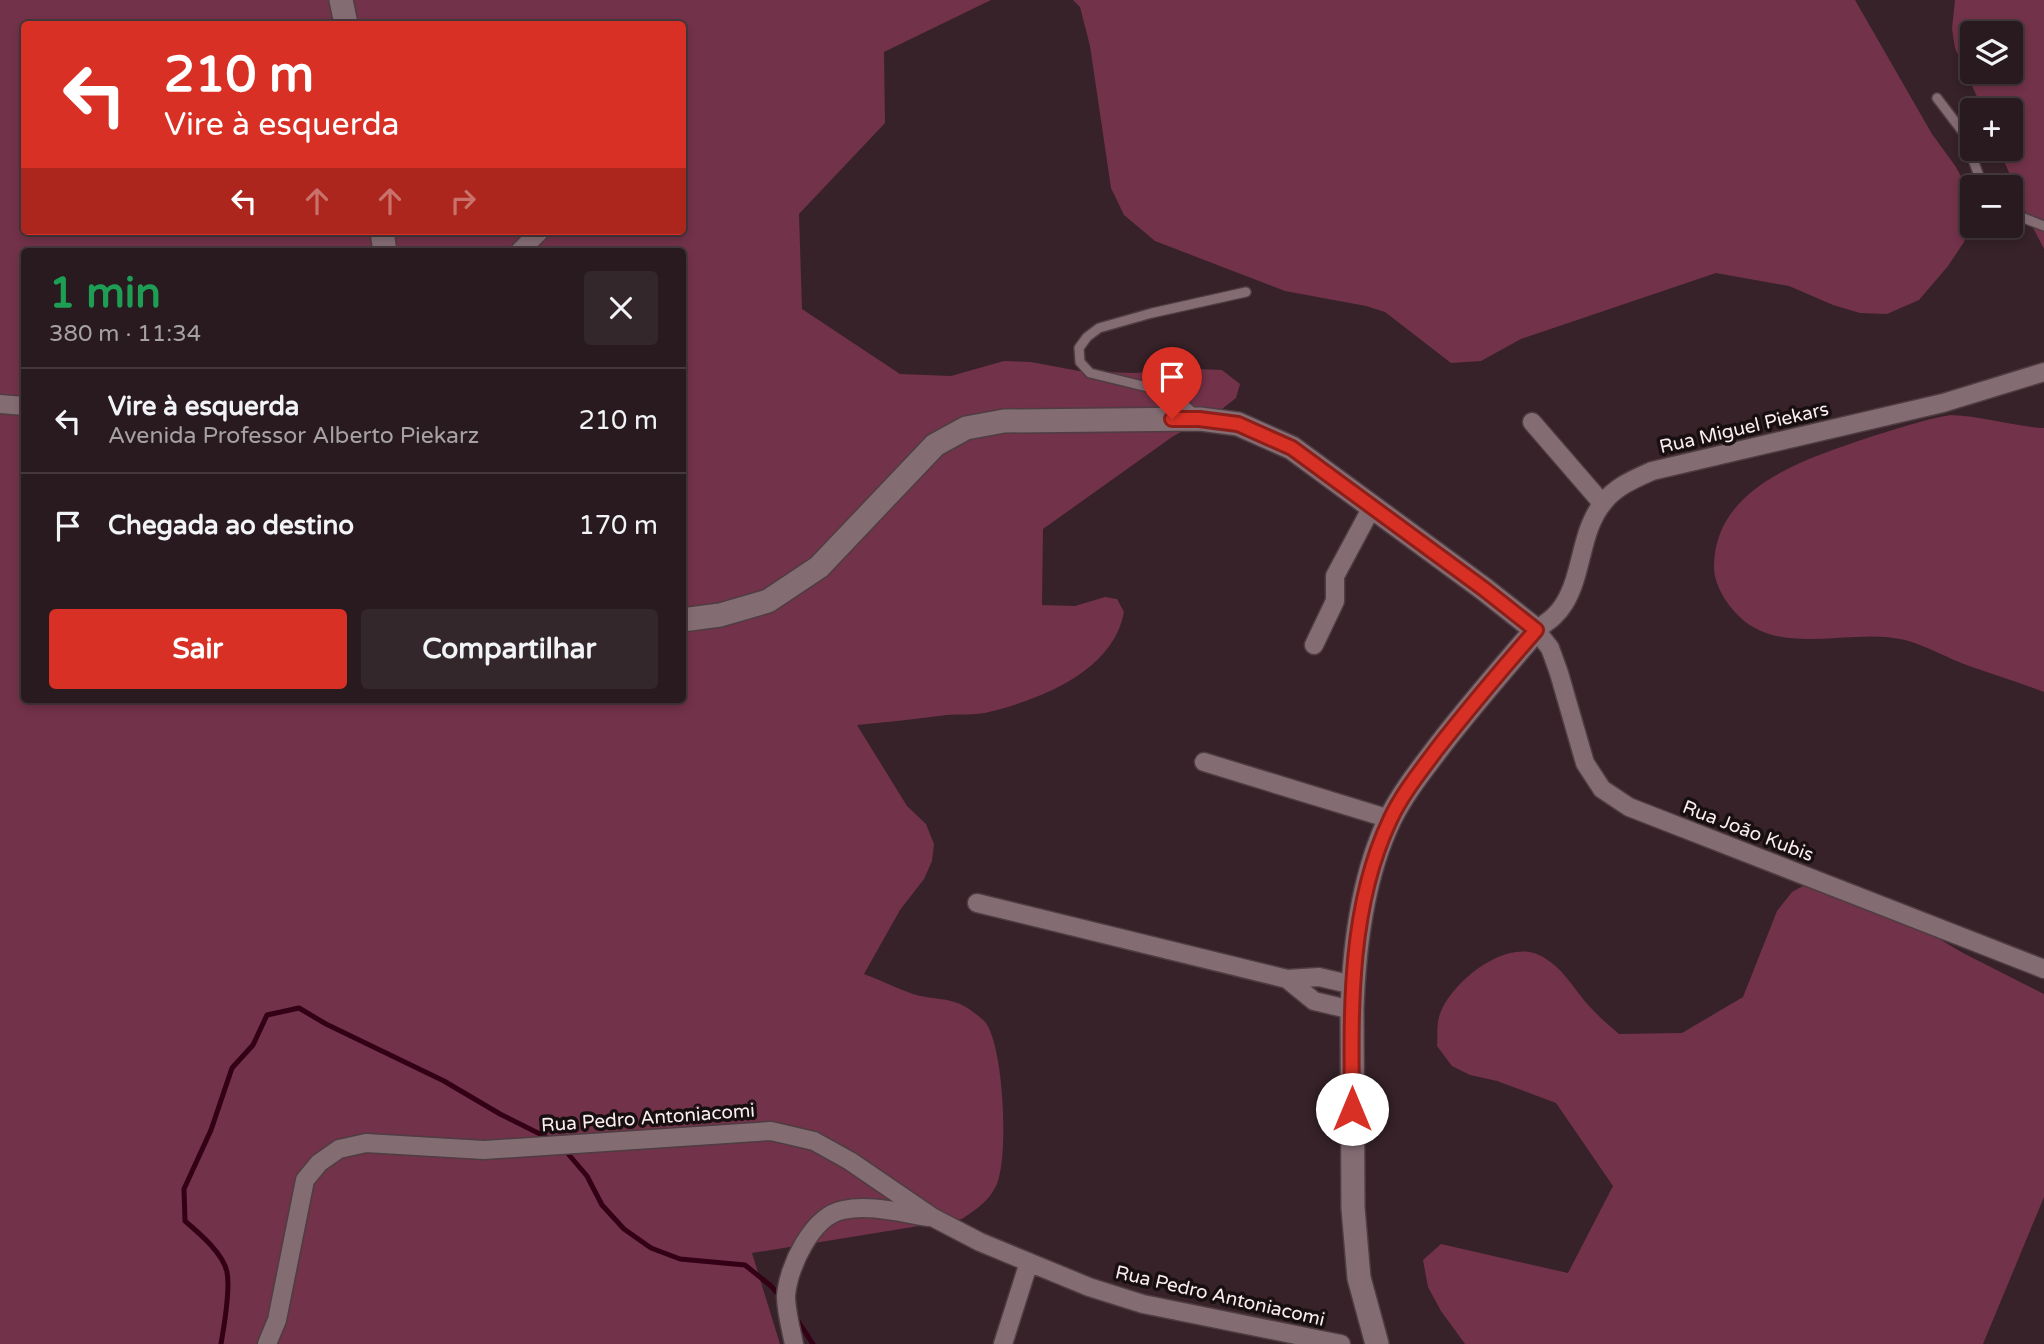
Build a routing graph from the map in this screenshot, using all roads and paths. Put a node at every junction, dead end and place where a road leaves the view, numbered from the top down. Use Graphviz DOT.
graph roads {
  1 [pos="341,0"];
  2 [pos="345,21"];
  3 [pos="1937,98"];
  4 [pos="1979,175"];
  5 [pos="2023,218"];
  6 [pos="2044,226"];
  7 [pos="536,235"];
  8 [pos="523,248"];
  9 [pos="1246,292"];
  10 [pos="2044,372"];
  11 [pos="0,404"];
  12 [pos="21,406"];
  13 [pos="1199,419"];
  14 [pos="1532,422"];
  15 [pos="1602,503"];
  16 [pos="1372,507"];
  17 [pos="686,619"];
  18 [pos="1536,630"];
  19 [pos="1314,645"];
  20 [pos="1204,762"];
  21 [pos="1390,819"];
  22 [pos="976,904"];
  23 [pos="2044,969"];
  24 [pos="1287,979"];
  25 [pos="1353,985"];
  26 [pos="1352,1010"];
  27 [pos="932,1217"];
  28 [pos="1029,1262"];
  29 [pos="267,1344"];
  30 [pos="794,1344"];
  31 [pos="1003,1344"];
  32 [pos="1341,1344"];
  33 [pos="1377,1344"];
  1 -- 2 [label="street"];
  3 -- 4 [label="lane"];
  5 -- 6 [label="lane"];
  7 -- 8 [label="street"];
  9 -- 13 [label="lane"];
  10 -- 15 [label="street, Rua Miguel Piekars"];
  11 -- 12 [label="street"];
  13 -- 16 [label="street"];
  13 -- 17 [label="street"];
  14 -- 15 [label="street"];
  15 -- 18 [label="street, Rua Miguel Piekars"];
  16 -- 18 [label="street"];
  16 -- 19 [label="street"];
  18 -- 21 [label="street"];
  18 -- 23 [label="street, Rua João Kubis"];
  20 -- 21 [label="street"];
  21 -- 25 [label="street"];
  22 -- 24 [label="street"];
  24 -- 25 [label="street"];
  24 -- 26 [label="street"];
  25 -- 26 [label="street"];
  26 -- 33 [label="street"];
  27 -- 28 [label="street, Rua Pedro Antoniacomi"];
  27 -- 29 [label="street, Rua Pedro Antoniacomi"];
  27 -- 30 [label="street"];
  28 -- 31 [label="street"];
  28 -- 32 [label="street, Rua Pedro Antoniacomi"];
}
